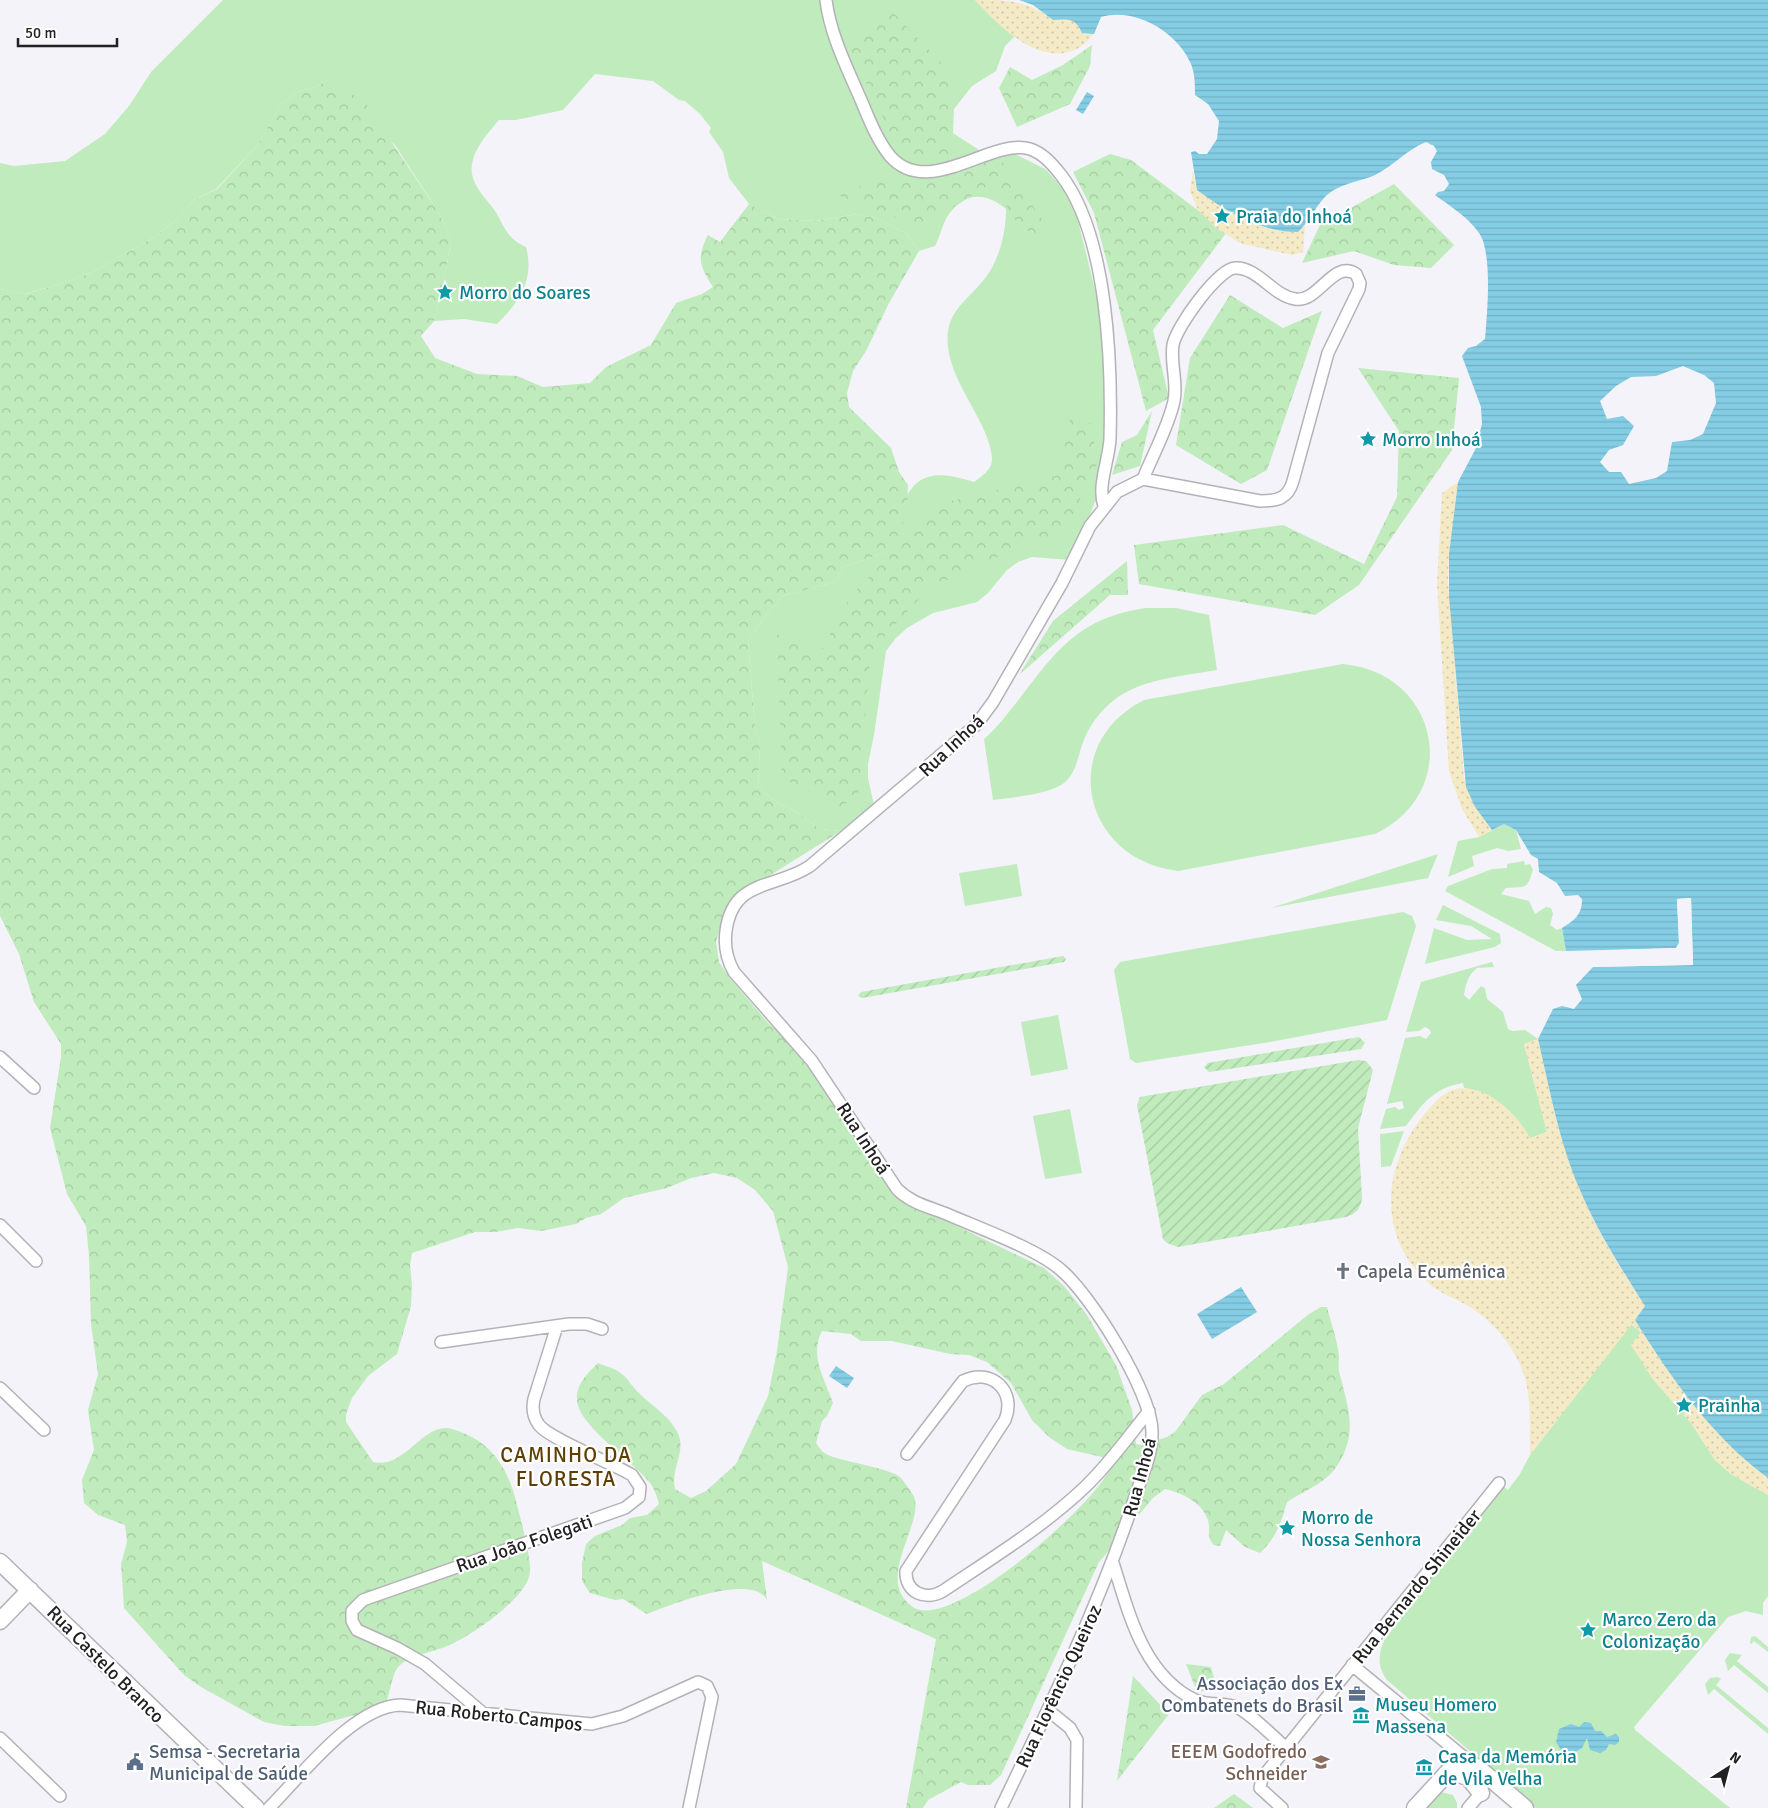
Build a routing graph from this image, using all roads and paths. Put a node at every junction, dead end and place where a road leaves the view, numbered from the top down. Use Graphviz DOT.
graph roads {
  1 [pos="826,0"];
  2 [pos="1143,479"];
  3 [pos="1104,506"];
  4 [pos="0,1057"];
  5 [pos="34,1088"];
  6 [pos="0,1225"];
  7 [pos="36,1261"];
  8 [pos="557,1326"];
  9 [pos="602,1329"];
  10 [pos="441,1342"];
  11 [pos="0,1388"];
  12 [pos="1149,1411"];
  13 [pos="44,1430"];
  14 [pos="908,1454"];
  15 [pos="1499,1483"];
  16 [pos="0,1562"];
  17 [pos="1113,1563"];
  18 [pos="30,1590"];
  19 [pos="0,1622"];
  20 [pos="1352,1665"];
  21 [pos="1048,1710"];
  22 [pos="484,1714"];
  23 [pos="0,1738"];
  24 [pos="1448,1744"];
  25 [pos="1286,1748"];
  26 [pos="1477,1767"];
  27 [pos="1449,1771"];
  28 [pos="1481,1793"];
  29 [pos="60,1796"];
  30 [pos="256,1808"];
  31 [pos="269,1808"];
  32 [pos="688,1808"];
  33 [pos="1001,1808"];
  34 [pos="1076,1808"];
  35 [pos="1282,1808"];
  36 [pos="1415,1808"];
  37 [pos="1468,1808"];
  38 [pos="1525,1808"];
  1 -- 3 [label="street"];
  2 -- 2 [label="street"];
  2 -- 3 [label="street, Rua Inhoá"];
  3 -- 12 [label="street, Rua Inhoá"];
  4 -- 5 [label="street"];
  6 -- 7 [label="street"];
  8 -- 9 [label="street"];
  8 -- 10 [label="street"];
  8 -- 22 [label="street, Rua João Folegati"];
  11 -- 13 [label="street"];
  12 -- 14 [label="street"];
  12 -- 17 [label="street, Rua Inhoá"];
  15 -- 20 [label="street, Rua Bernardo Shineider"];
  16 -- 18 [label="street, Rua Castelo Branco"];
  17 -- 21 [label="street, Rua Florêncio Queiroz"];
  17 -- 25 [label="street"];
  18 -- 19 [label="street"];
  18 -- 30 [label="street, Rua Castelo Branco"];
  20 -- 24 [label="street"];
  20 -- 25 [label="street, Rua Bernardo Shineider"];
  21 -- 33 [label="street, Rua Florêncio Queiroz"];
  21 -- 34 [label="street"];
  22 -- 31 [label="street, Rua Roberto Campos"];
  22 -- 32 [label="street, Rua Roberto Campos"];
  23 -- 29 [label="street"];
  24 -- 26 [label="street"];
  24 -- 27 [label="street"];
  25 -- 35 [label="street, Rua Bernardo Shineider"];
  26 -- 27 [label="street"];
  26 -- 28 [label="street"];
  26 -- 38 [label="street"];
  27 -- 28 [label="street"];
  27 -- 36 [label="street"];
  28 -- 37 [label="street"];
}
